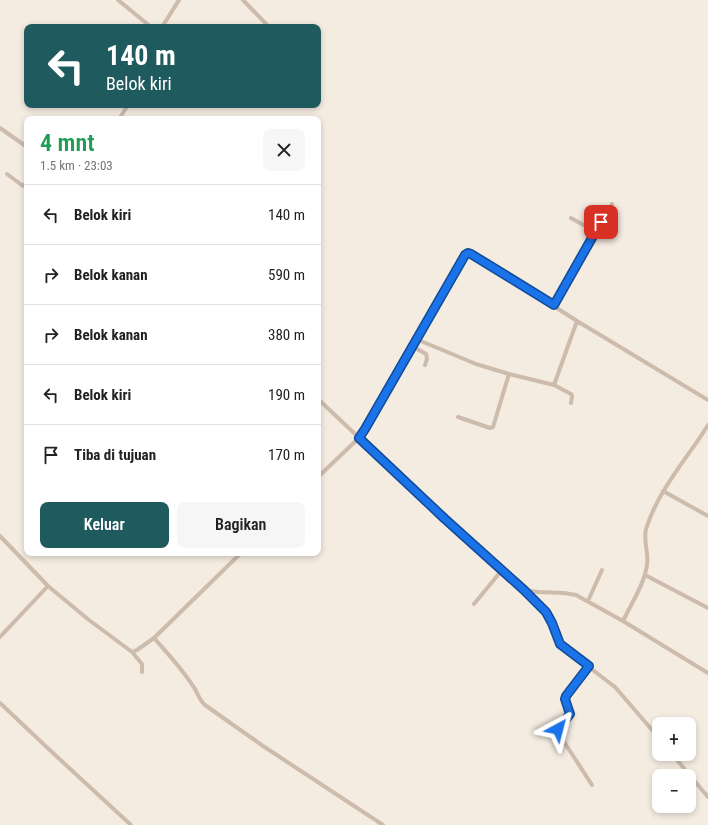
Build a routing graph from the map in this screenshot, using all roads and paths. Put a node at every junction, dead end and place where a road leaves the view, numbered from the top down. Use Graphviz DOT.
graph roads {
  1 [pos="118,0"];
  2 [pos="179,0"];
  3 [pos="243,0"];
  4 [pos="147,24"];
  5 [pos="165,24"];
  6 [pos="266,24"];
  7 [pos="0,128"];
  8 [pos="24,145"];
  9 [pos="7,174"];
  10 [pos="24,184"];
  11 [pos="612,204"];
  12 [pos="571,218"];
  13 [pos="596,232"];
  14 [pos="554,305"];
  15 [pos="577,321"];
  16 [pos="416,339"];
  17 [pos="412,346"];
  18 [pos="425,365"];
  19 [pos="509,374"];
  20 [pos="554,385"];
  21 [pos="708,400"];
  22 [pos="321,402"];
  23 [pos="571,402"];
  24 [pos="458,418"];
  25 [pos="708,424"];
  26 [pos="359,438"];
  27 [pos="321,474"];
  28 [pos="663,491"];
  29 [pos="708,516"];
  30 [pos="0,536"];
  31 [pos="238,556"];
  32 [pos="502,570"];
  33 [pos="602,570"];
  34 [pos="645,575"];
  35 [pos="48,586"];
  36 [pos="524,590"];
  37 [pos="588,601"];
  38 [pos="474,604"];
  39 [pos="708,608"];
  40 [pos="623,621"];
  41 [pos="0,637"];
  42 [pos="154,638"];
  43 [pos="132,652"];
  44 [pos="589,666"];
  45 [pos="142,672"];
  46 [pos="708,672"];
  47 [pos="0,703"];
  48 [pos="652,730"];
  49 [pos="678,761"];
  50 [pos="592,785"];
  51 [pos="708,797"];
  52 [pos="131,825"];
  53 [pos="383,825"];
  1 -- 4 [label="street"];
  2 -- 5 [label="street"];
  3 -- 6 [label="street"];
  7 -- 8 [label="street"];
  9 -- 10 [label="street"];
  11 -- 13 [label="street"];
  12 -- 13 [label="street"];
  13 -- 14 [label="street"];
  14 -- 15 [label="street"];
  14 -- 16 [label="street"];
  15 -- 20 [label="street"];
  15 -- 21 [label="street"];
  16 -- 17 [label="street"];
  16 -- 19 [label="street"];
  17 -- 18 [label="street"];
  17 -- 26 [label="street"];
  19 -- 20 [label="street"];
  19 -- 24 [label="street"];
  20 -- 23 [label="street"];
  22 -- 26 [label="street"];
  25 -- 28 [label="street"];
  26 -- 27 [label="street"];
  26 -- 32 [label="street"];
  28 -- 29 [label="street"];
  28 -- 34 [label="street"];
  30 -- 35 [label="street"];
  31 -- 42 [label="street"];
  32 -- 36 [label="street"];
  32 -- 38 [label="street"];
  33 -- 37 [label="street"];
  34 -- 39 [label="street"];
  34 -- 40 [label="street"];
  35 -- 41 [label="street"];
  35 -- 43 [label="street"];
  36 -- 37 [label="street"];
  36 -- 44 [label="street"];
  37 -- 40 [label="street"];
  40 -- 46 [label="street"];
  42 -- 43 [label="street"];
  42 -- 53 [label="street"];
  43 -- 45 [label="street"];
  44 -- 48 [label="street"];
  44 -- 50 [label="street"];
  47 -- 52 [label="street"];
  49 -- 51 [label="street"];
}
